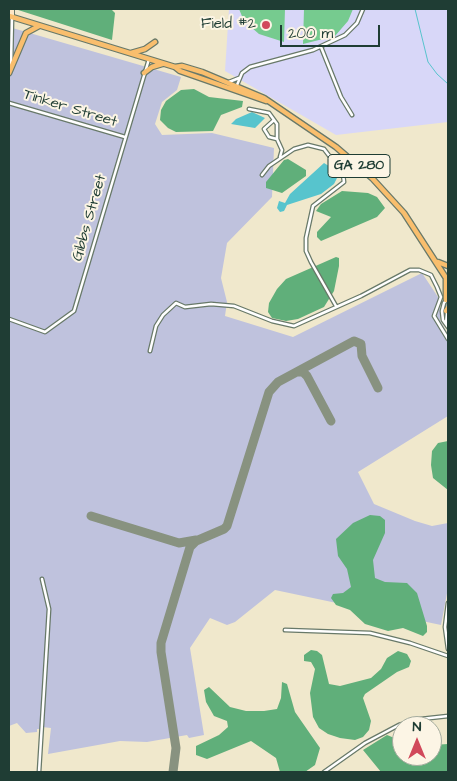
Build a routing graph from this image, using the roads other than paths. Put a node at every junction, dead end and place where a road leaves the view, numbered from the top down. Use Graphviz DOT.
graph roads {
  1 [pos="12,9"];
  2 [pos="363,9"];
  3 [pos="10,16"];
  4 [pos="41,26"];
  5 [pos="155,42"];
  6 [pos="321,46"];
  7 [pos="130,53"];
  8 [pos="149,59"];
  9 [pos="164,64"];
  10 [pos="174,67"];
  11 [pos="9,74"];
  12 [pos="144,74"];
  13 [pos="240,77"];
  14 [pos="229,82"];
  15 [pos="235,87"];
  16 [pos="9,103"];
  17 [pos="249,108"];
  18 [pos="352,115"];
  19 [pos="274,120"];
  20 [pos="126,137"];
  21 [pos="277,139"];
  22 [pos="280,159"];
  23 [pos="262,175"];
  24 [pos="437,262"];
  25 [pos="448,266"];
  26 [pos="447,279"];
  27 [pos="447,300"];
  28 [pos="336,306"];
  29 [pos="447,310"];
  30 [pos="9,319"];
  31 [pos="447,326"];
  32 [pos="448,339"];
  33 [pos="150,351"];
  34 [pos="42,579"];
  35 [pos="448,603"];
  36 [pos="285,630"];
  37 [pos="448,649"];
  38 [pos="448,656"];
  39 [pos="448,716"];
  40 [pos="39,772"];
  41 [pos="324,772"];
  1 -- 3 [label="main road"];
  2 -- 6 [label="street"];
  3 -- 4 [label="main road, GA 280"];
  3 -- 11 [label="street"];
  4 -- 7 [label="main road, GA 280"];
  4 -- 11 [label="main road"];
  5 -- 7 [label="main road"];
  6 -- 13 [label="street"];
  6 -- 18 [label="street"];
  7 -- 8 [label="main road, GA 280"];
  8 -- 9 [label="main road, GA 280"];
  8 -- 12 [label="street, Gibbs Street"];
  9 -- 10 [label="main road, GA 280"];
  9 -- 12 [label="main road"];
  10 -- 14 [label="main road"];
  10 -- 15 [label="main road, GA 280"];
  12 -- 20 [label="street, Gibbs Street"];
  13 -- 14 [label="street"];
  13 -- 15 [label="street"];
  14 -- 15 [label="main road"];
  15 -- 24 [label="main road, GA 280"];
  16 -- 20 [label="street, Tinker Street"];
  17 -- 19 [label="street"];
  19 -- 21 [label="street"];
  19 -- 21 [label="street"];
  20 -- 30 [label="street, Gibbs Street"];
  21 -- 22 [label="street"];
  22 -- 23 [label="street"];
  22 -- 28 [label="street"];
  24 -- 25 [label="main road"];
  24 -- 26 [label="main road, GA 280"];
  26 -- 27 [label="main road"];
  27 -- 29 [label="street"];
  27 -- 31 [label="street"];
  28 -- 32 [label="street"];
  28 -- 33 [label="street"];
  29 -- 31 [label="street"];
  34 -- 40 [label="street"];
  35 -- 37 [label="street"];
  36 -- 38 [label="street"];
  39 -- 41 [label="street"];
}
